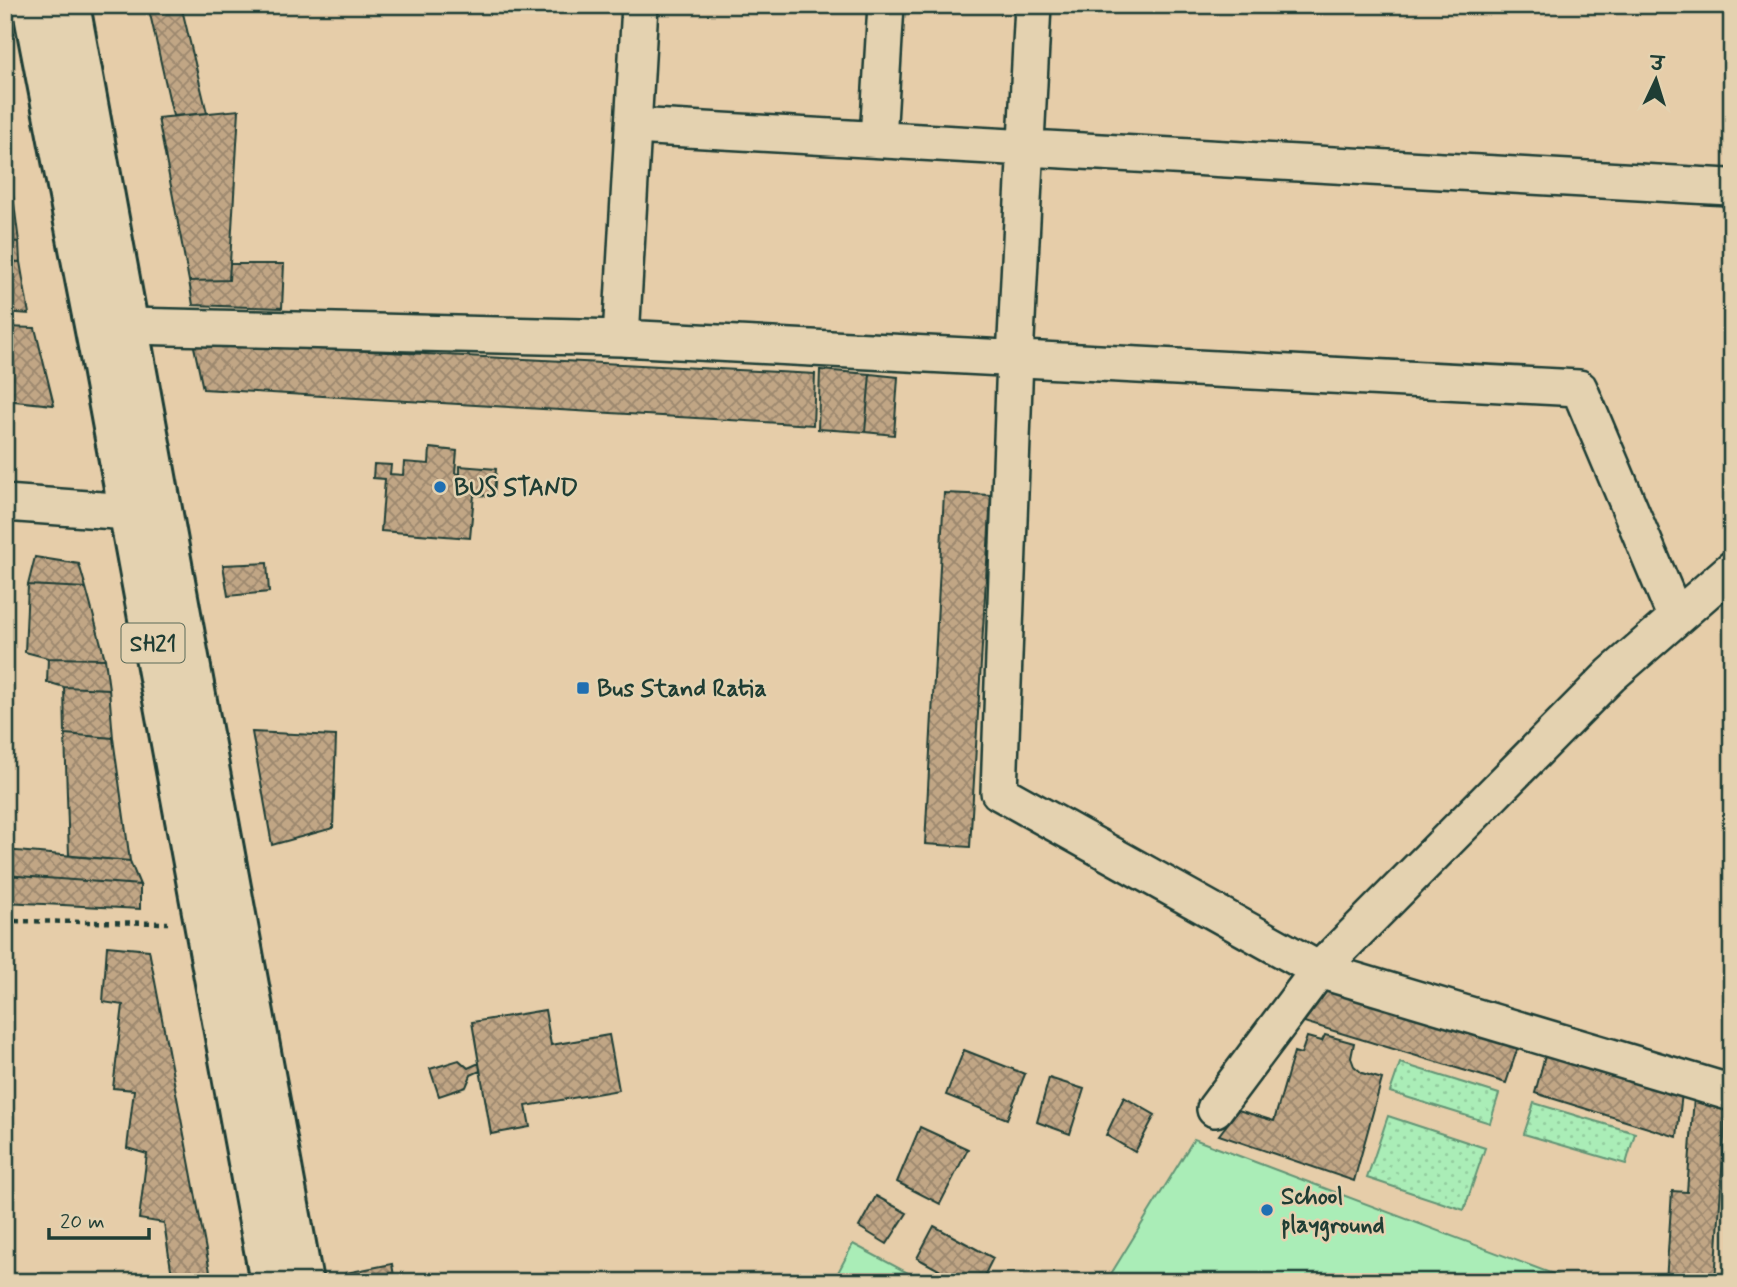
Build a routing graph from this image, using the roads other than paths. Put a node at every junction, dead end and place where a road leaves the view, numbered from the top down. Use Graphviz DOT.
graph roads {
  1 [pos="32,5"];
  2 [pos="70,5"];
  3 [pos="640,5"];
  4 [pos="886,5"];
  5 [pos="1033,5"];
  6 [pos="633,125"];
  7 [pos="878,139"];
  8 [pos="1026,148"];
  9 [pos="1731,185"];
  10 [pos="129,326"];
  11 [pos="621,338"];
  12 [pos="1015,358"];
  13 [pos="5,503"];
  14 [pos="129,512"];
  15 [pos="1724,586"];
  16 [pos="1676,618"];
  17 [pos="1319,970"];
  18 [pos="1732,1093"];
  19 [pos="1215,1109"];
  20 [pos="270,1282"];
  21 [pos="303,1282"];
  1 -- 14 [label="main road, SH21"];
  2 -- 10 [label="main road, SH21"];
  3 -- 6 [label="street"];
  4 -- 7 [label="street"];
  5 -- 8 [label="street"];
  6 -- 7 [label="street"];
  6 -- 11 [label="street"];
  7 -- 8 [label="street"];
  8 -- 9 [label="street"];
  8 -- 12 [label="street"];
  10 -- 11 [label="street"];
  10 -- 21 [label="main road, SH21"];
  11 -- 12 [label="street"];
  12 -- 16 [label="street"];
  12 -- 17 [label="street"];
  13 -- 14 [label="street"];
  14 -- 20 [label="main road, SH21"];
  15 -- 16 [label="street"];
  16 -- 17 [label="street"];
  17 -- 18 [label="street"];
  17 -- 19 [label="street"];
}
